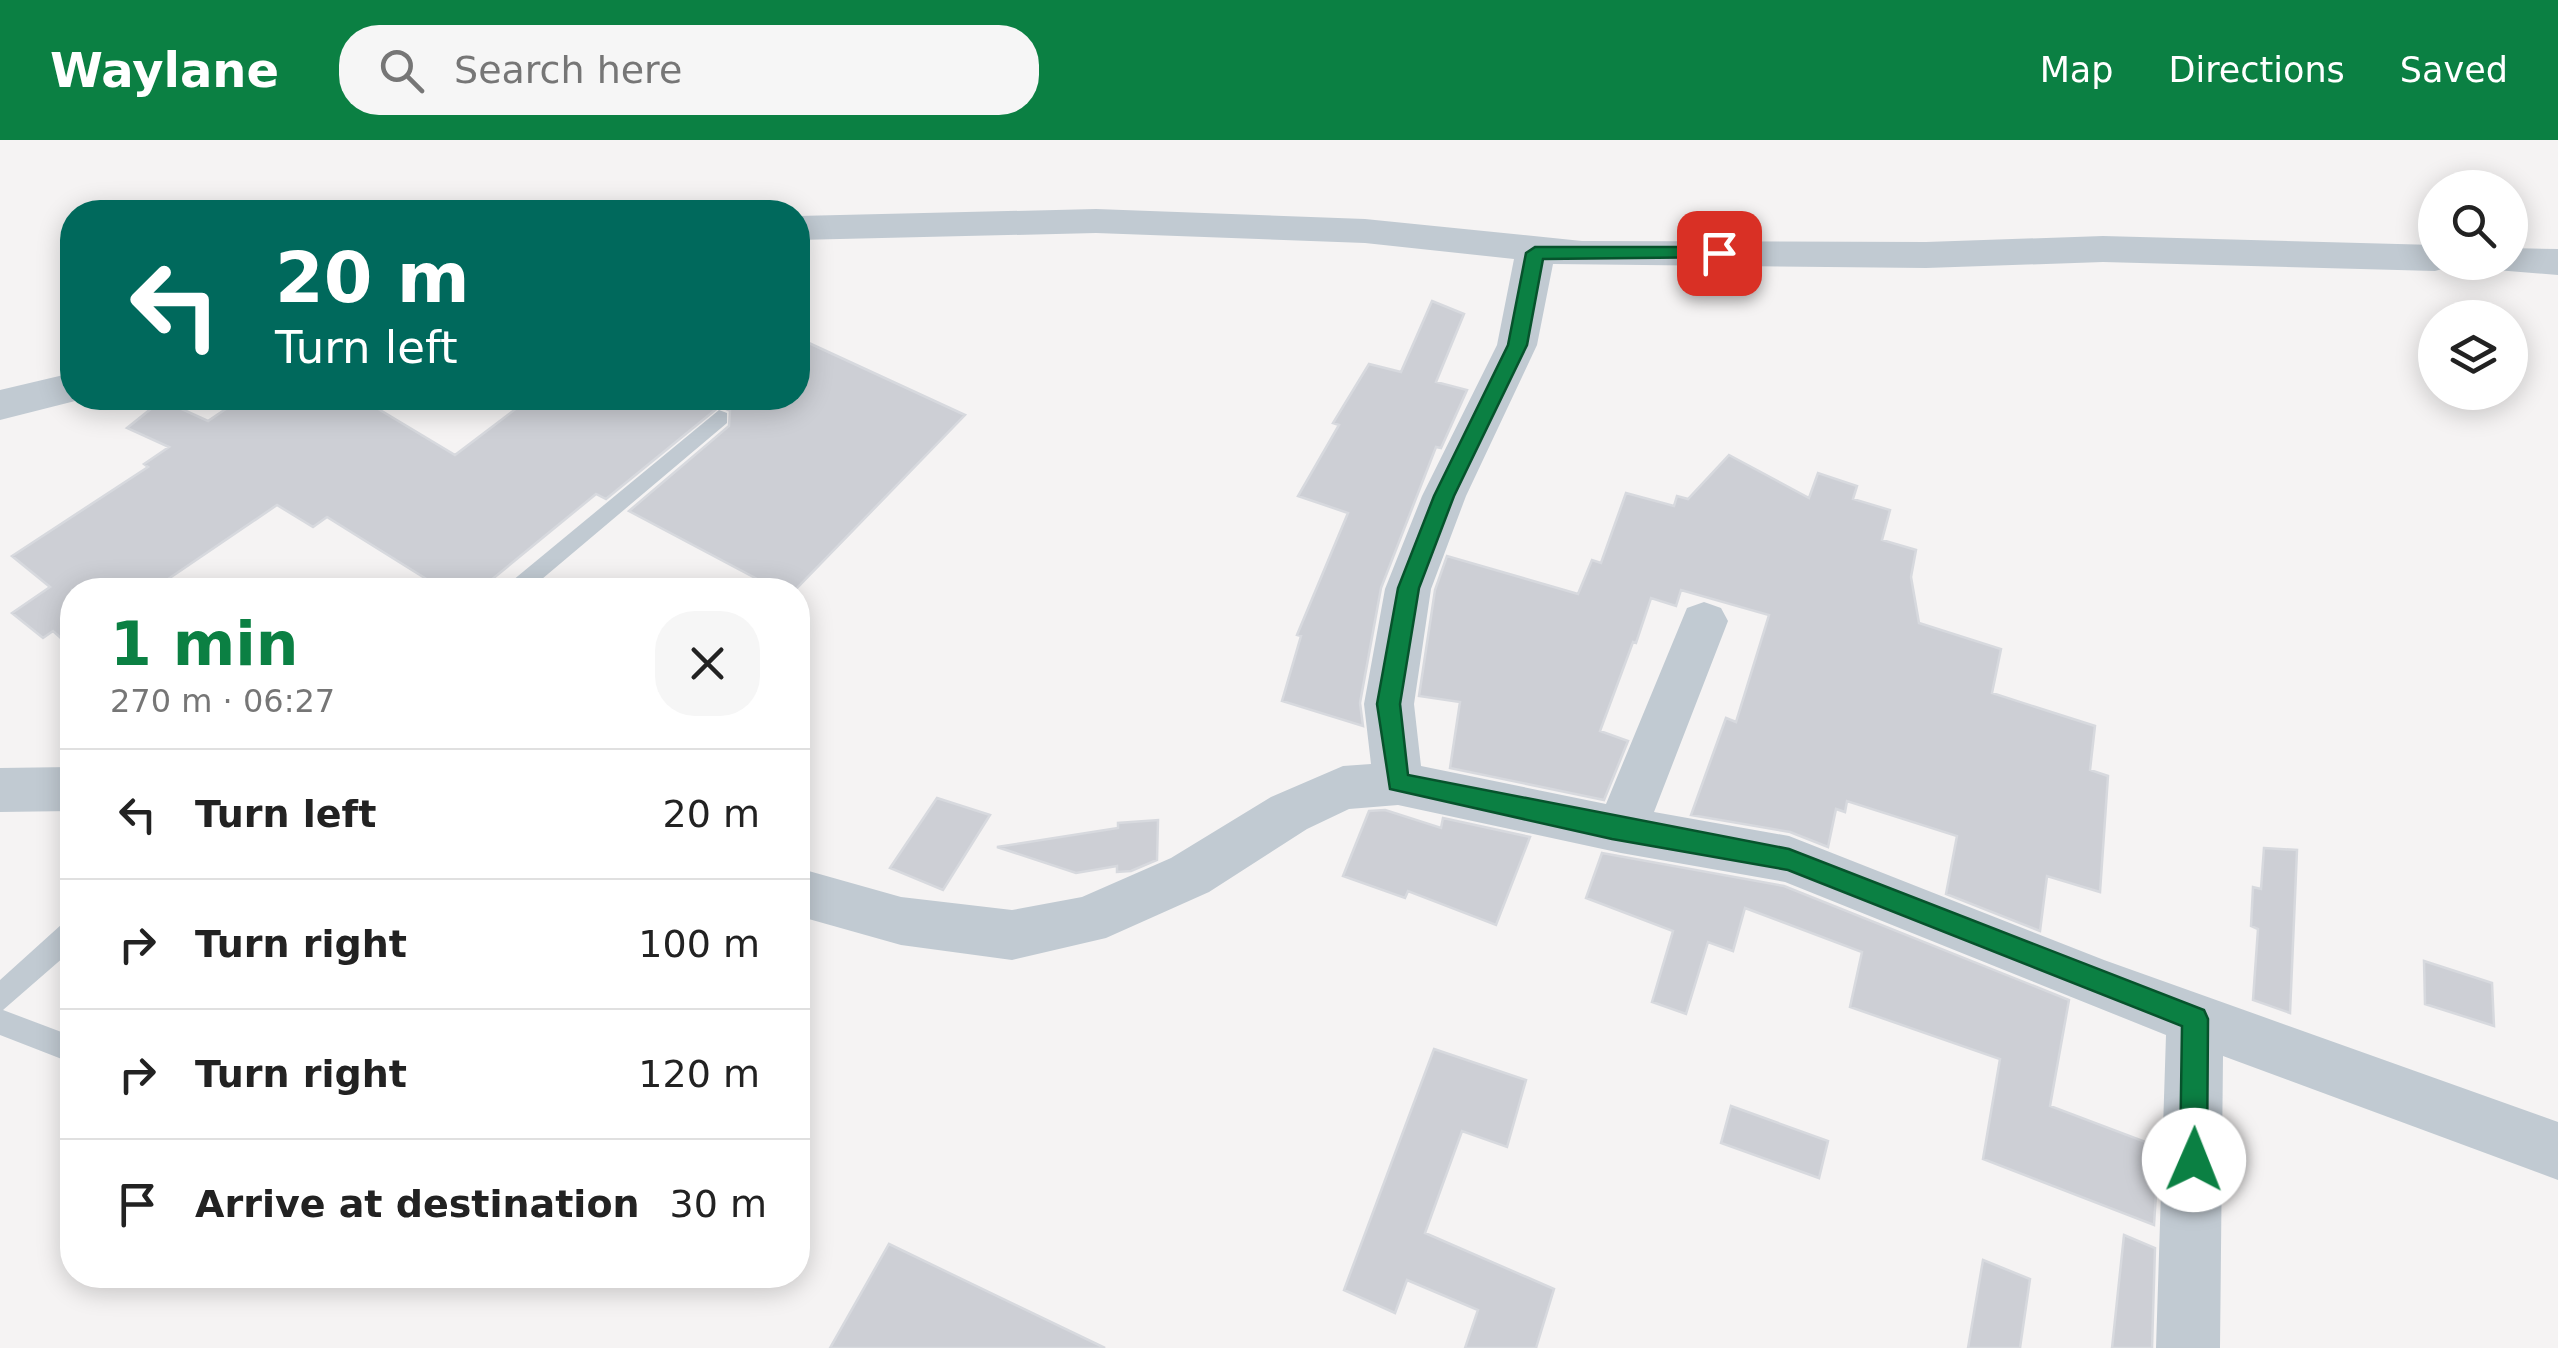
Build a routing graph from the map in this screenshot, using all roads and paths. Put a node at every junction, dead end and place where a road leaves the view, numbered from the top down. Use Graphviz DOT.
graph roads {
  1 [pos="810,228"];
  2 [pos="1535,253"];
  3 [pos="2418,258"];
  4 [pos="2528,261"];
  5 [pos="2558,262"];
  6 [pos="60,391"];
  7 [pos="0,406"];
  8 [pos="719,418"];
  9 [pos="527,578"];
  10 [pos="1704,621"];
  11 [pos="1398,782"];
  12 [pos="60,789"];
  13 [pos="0,790"];
  14 [pos="1621,830"];
  15 [pos="810,895"];
  16 [pos="60,944"];
  17 [pos="0,998"];
  18 [pos="2195,1019"];
  19 [pos="0,1022"];
  20 [pos="60,1044"];
  21 [pos="2558,1151"];
  22 [pos="2188,1348"];
  1 -- 2 [label="street"];
  2 -- 3 [label="street"];
  2 -- 11 [label="street"];
  4 -- 5 [label="street"];
  6 -- 7 [label="street"];
  8 -- 9 [label="lane"];
  10 -- 14 [label="street"];
  11 -- 14 [label="street"];
  11 -- 15 [label="street"];
  12 -- 13 [label="street"];
  14 -- 18 [label="street"];
  16 -- 17 [label="lane"];
  18 -- 21 [label="street"];
  18 -- 22 [label="street"];
  19 -- 20 [label="lane"];
}
